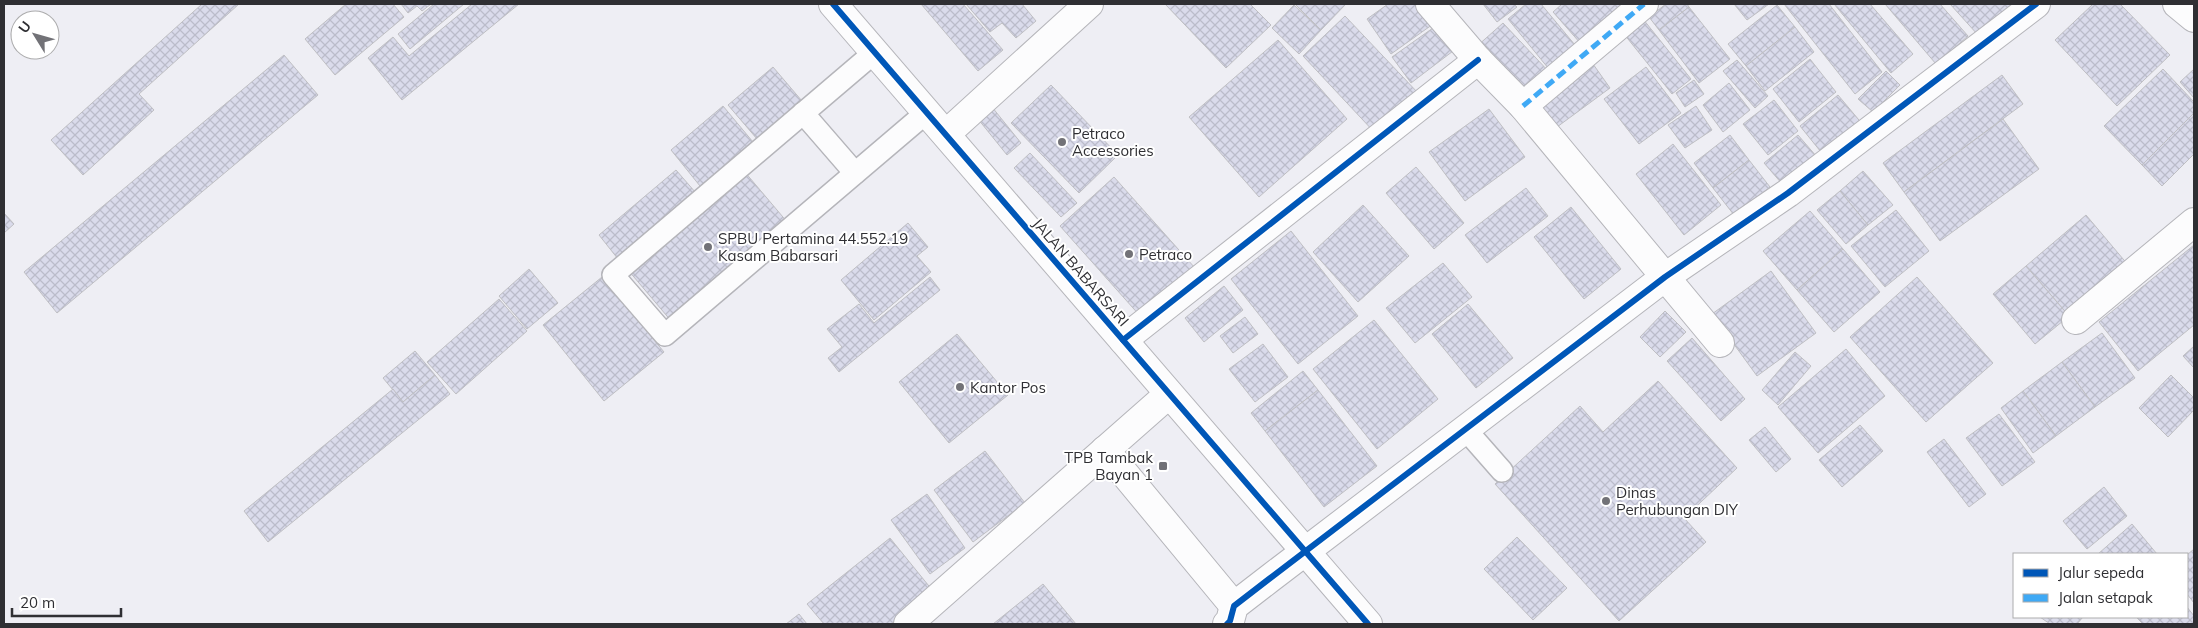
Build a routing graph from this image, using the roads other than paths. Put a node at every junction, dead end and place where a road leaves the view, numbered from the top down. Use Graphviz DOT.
graph roads {
  1 [pos="833,4"];
  2 [pos="1089,4"];
  3 [pos="1430,4"];
  4 [pos="1644,4"];
  5 [pos="2036,4"];
  6 [pos="2177,4"];
  7 [pos="2194,18"];
  8 [pos="875,52"];
  9 [pos="1478,60"];
  10 [pos="1523,106"];
  11 [pos="927,112"];
  12 [pos="803,113"];
  13 [pos="946,134"];
  14 [pos="856,173"];
  15 [pos="2194,222"];
  16 [pos="1665,277"];
  17 [pos="2076,320"];
  18 [pos="1123,340"];
  19 [pos="1720,343"];
  20 [pos="1169,394"];
  21 [pos="1466,430"];
  22 [pos="1105,450"];
  23 [pos="1502,471"];
  24 [pos="1305,551"];
  25 [pos="1231,619"];
  26 [pos="908,624"];
  27 [pos="1368,624"];
  1 -- 8 [label="street, JALAN BABARSARI"];
  2 -- 13 [label="street"];
  3 -- 9 [label="street"];
  4 -- 10 [label="street"];
  5 -- 16 [label="street"];
  6 -- 7 [label="street"];
  8 -- 11 [label="street, JALAN BABARSARI"];
  8 -- 12 [label="lane"];
  9 -- 10 [label="street"];
  9 -- 18 [label="street"];
  10 -- 16 [label="street"];
  11 -- 13 [label="street, JALAN BABARSARI"];
  11 -- 14 [label="lane"];
  12 -- 14 [label="lane"];
  12 -- 14 [label="lane"];
  13 -- 18 [label="street, JALAN BABARSARI"];
  15 -- 17 [label="street"];
  16 -- 19 [label="street"];
  16 -- 21 [label="street"];
  18 -- 20 [label="street, JALAN BABARSARI"];
  20 -- 22 [label="street"];
  20 -- 24 [label="street, JALAN BABARSARI"];
  21 -- 23 [label="lane"];
  21 -- 24 [label="street"];
  22 -- 25 [label="street"];
  22 -- 26 [label="street"];
  24 -- 25 [label="street"];
  24 -- 27 [label="street, JALAN BABARSARI"];
}
